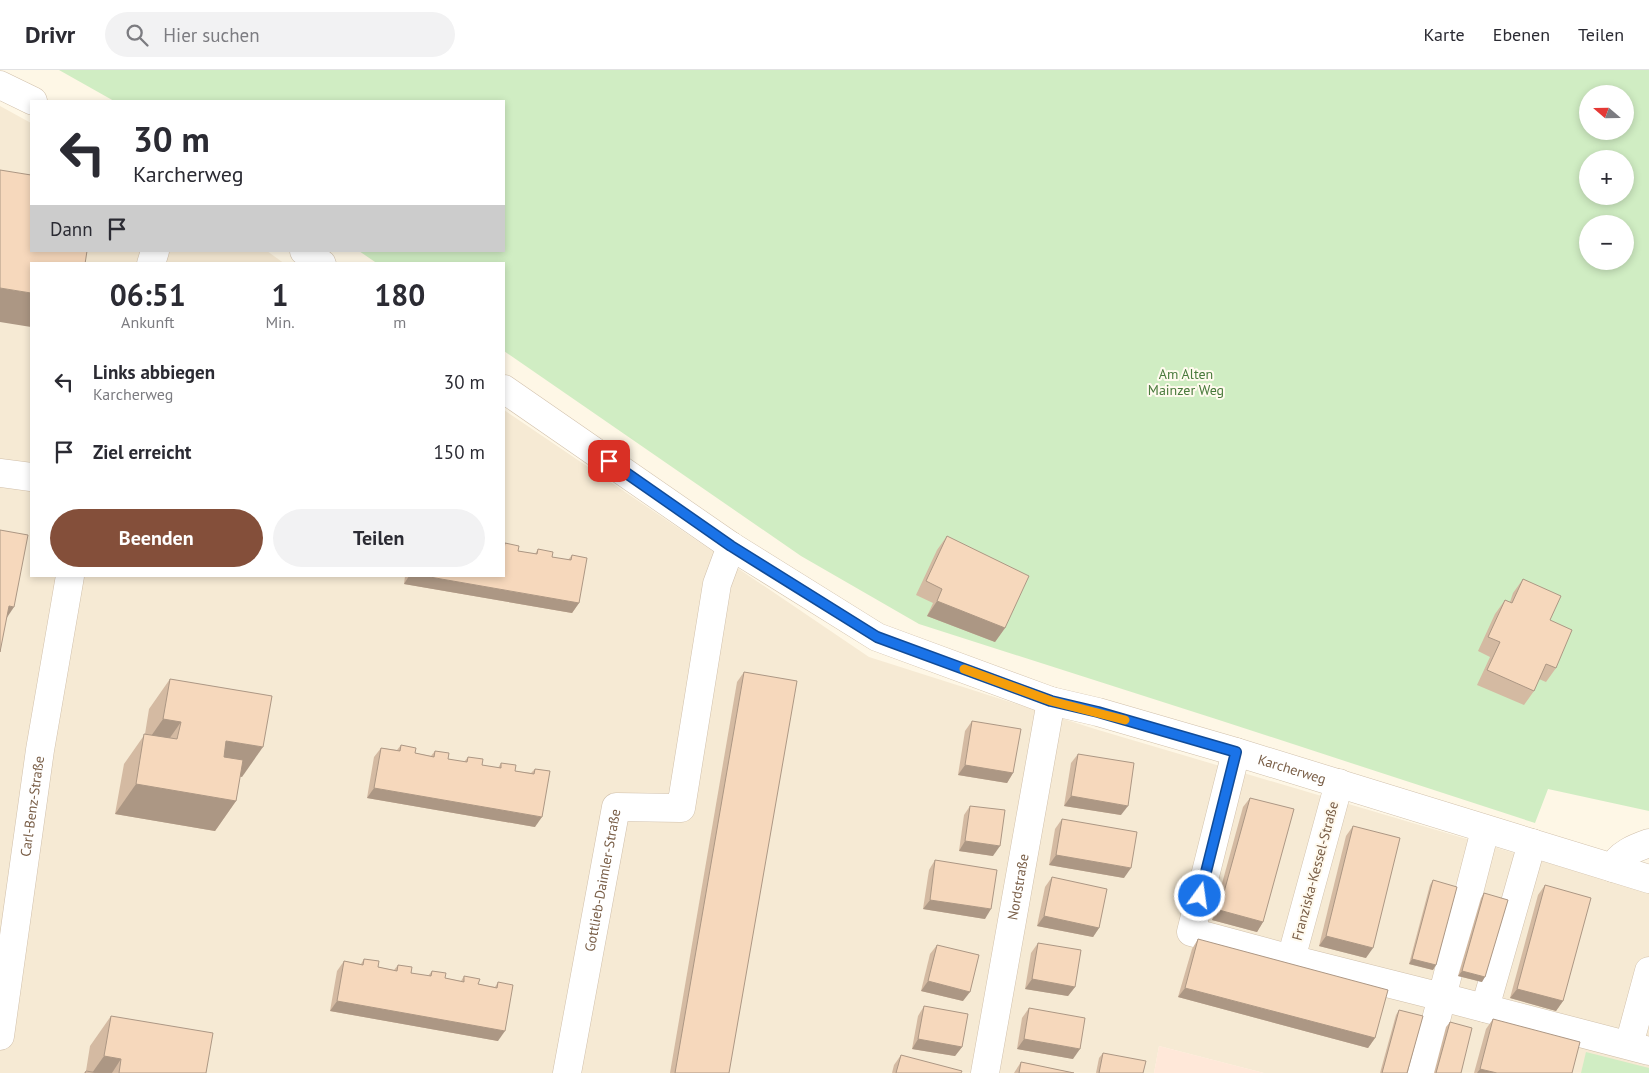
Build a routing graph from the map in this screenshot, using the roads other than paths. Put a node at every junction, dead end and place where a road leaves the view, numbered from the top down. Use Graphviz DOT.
graph roads {
  1 [pos="0,85"];
  2 [pos="31,100"];
  3 [pos="305,252"];
  4 [pos="319,262"];
  5 [pos="505,389"];
  6 [pos="0,473"];
  7 [pos="30,477"];
  8 [pos="731,546"];
  9 [pos="70,577"];
  10 [pos="1051,701"];
  11 [pos="1236,752"];
  12 [pos="1339,783"];
  13 [pos="1485,830"];
  14 [pos="1532,843"];
  15 [pos="1649,844"];
  16 [pos="1613,868"];
  17 [pos="1649,879"];
  18 [pos="1291,959"];
  19 [pos="1649,970"];
  20 [pos="1442,997"];
  21 [pos="1485,1008"];
  22 [pos="0,1036"];
  23 [pos="1639,1048"];
  24 [pos="567,1073"];
  25 [pos="985,1073"];
  26 [pos="1422,1073"];
  1 -- 2 [label="street"];
  3 -- 4 [label="street"];
  5 -- 8 [label="street, Karcherweg"];
  6 -- 7 [label="street"];
  8 -- 10 [label="street, Karcherweg"];
  8 -- 24 [label="street, Gottlieb-Daimler-Straße"];
  9 -- 22 [label="street, Carl-Benz-Straße"];
  10 -- 11 [label="street, Karcherweg"];
  10 -- 25 [label="street, Nordstraße"];
  11 -- 12 [label="street, Karcherweg"];
  11 -- 18 [label="street, Franziska-Kessel-Straße"];
  12 -- 13 [label="street, Karcherweg"];
  12 -- 18 [label="street, Franziska-Kessel-Straße"];
  13 -- 14 [label="street, Karcherweg"];
  13 -- 20 [label="street"];
  14 -- 16 [label="street, Karcherweg"];
  14 -- 21 [label="street"];
  15 -- 16 [label="street"];
  16 -- 17 [label="street, Karcherweg"];
  18 -- 20 [label="street, Franziska-Kessel-Straße"];
  19 -- 23 [label="street, Franziska-Kessel-Straße"];
  20 -- 21 [label="street, Franziska-Kessel-Straße"];
  20 -- 26 [label="street"];
  21 -- 23 [label="street, Franziska-Kessel-Straße"];
}
